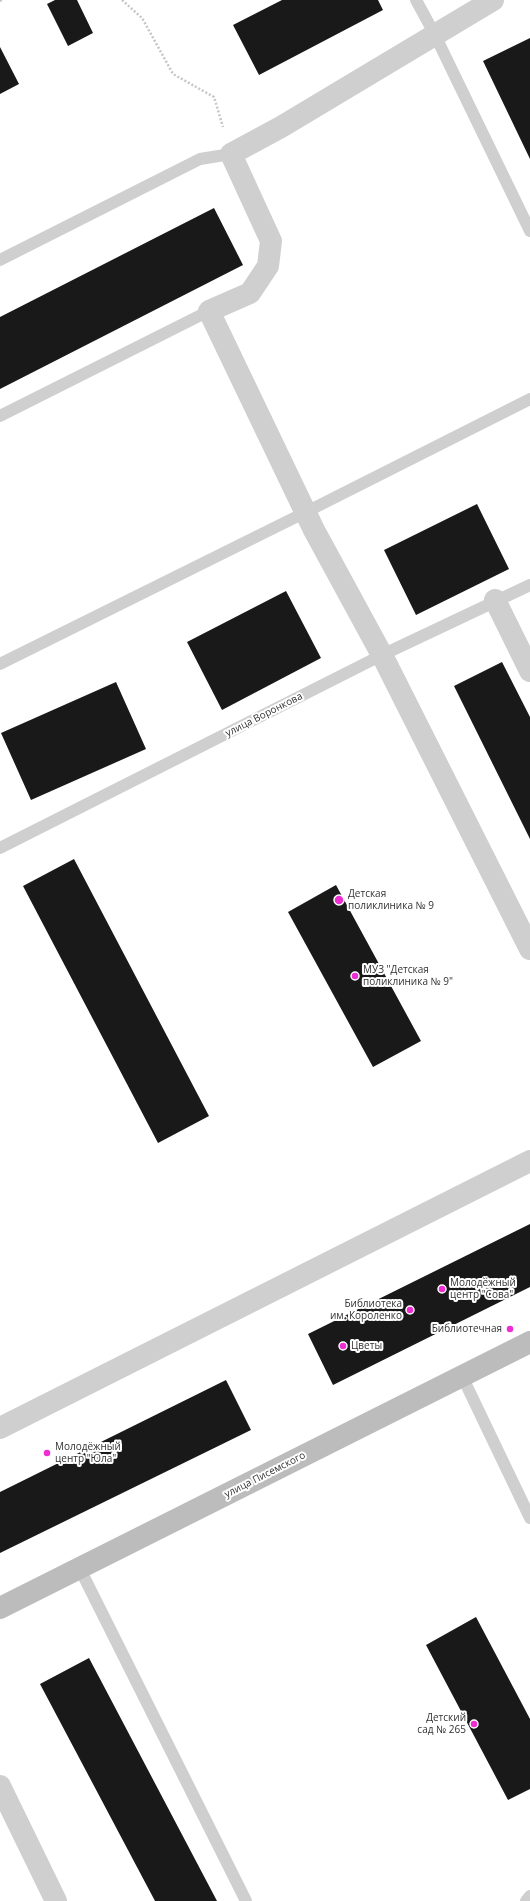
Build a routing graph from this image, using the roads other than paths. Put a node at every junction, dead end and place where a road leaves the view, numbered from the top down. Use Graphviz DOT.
graph roads {
  1 [pos="416,0"];
  2 [pos="493,0"];
  3 [pos="435,35"];
  4 [pos="230,154"];
  5 [pos="530,231"];
  6 [pos="0,260"];
  7 [pos="210,311"];
  8 [pos="530,398"];
  9 [pos="0,416"];
  10 [pos="306,512"];
  11 [pos="530,585"];
  12 [pos="495,600"];
  13 [pos="382,655"];
  14 [pos="0,664"];
  15 [pos="530,671"];
  16 [pos="0,848"];
  17 [pos="530,950"];
  18 [pos="530,1161"];
  19 [pos="530,1342"];
  20 [pos="462,1376"];
  21 [pos="0,1428"];
  22 [pos="530,1518"];
  23 [pos="80,1568"];
  24 [pos="0,1608"];
  25 [pos="0,1786"];
  26 [pos="530,1896"];
  27 [pos="56,1901"];
  28 [pos="246,1901"];
  29 [pos="526,1901"];
  1 -- 3 [label="lane"];
  2 -- 3 [label="street"];
  3 -- 4 [label="street"];
  3 -- 5 [label="lane"];
  4 -- 6 [label="lane"];
  4 -- 7 [label="street"];
  7 -- 9 [label="lane"];
  7 -- 10 [label="street"];
  8 -- 10 [label="lane"];
  10 -- 13 [label="street"];
  10 -- 14 [label="lane"];
  11 -- 12 [label="lane, улица Воронкова"];
  12 -- 13 [label="lane, улица Воронкова"];
  12 -- 15 [label="street"];
  13 -- 16 [label="lane, улица Воронкова"];
  13 -- 17 [label="street"];
  18 -- 21 [label="street"];
  19 -- 20 [label="main road, улица Писемского"];
  20 -- 22 [label="lane"];
  20 -- 23 [label="main road, улица Писемского"];
  23 -- 24 [label="main road, улица Писемского"];
  23 -- 28 [label="lane"];
  25 -- 27 [label="street"];
  26 -- 29 [label="lane"];
}
